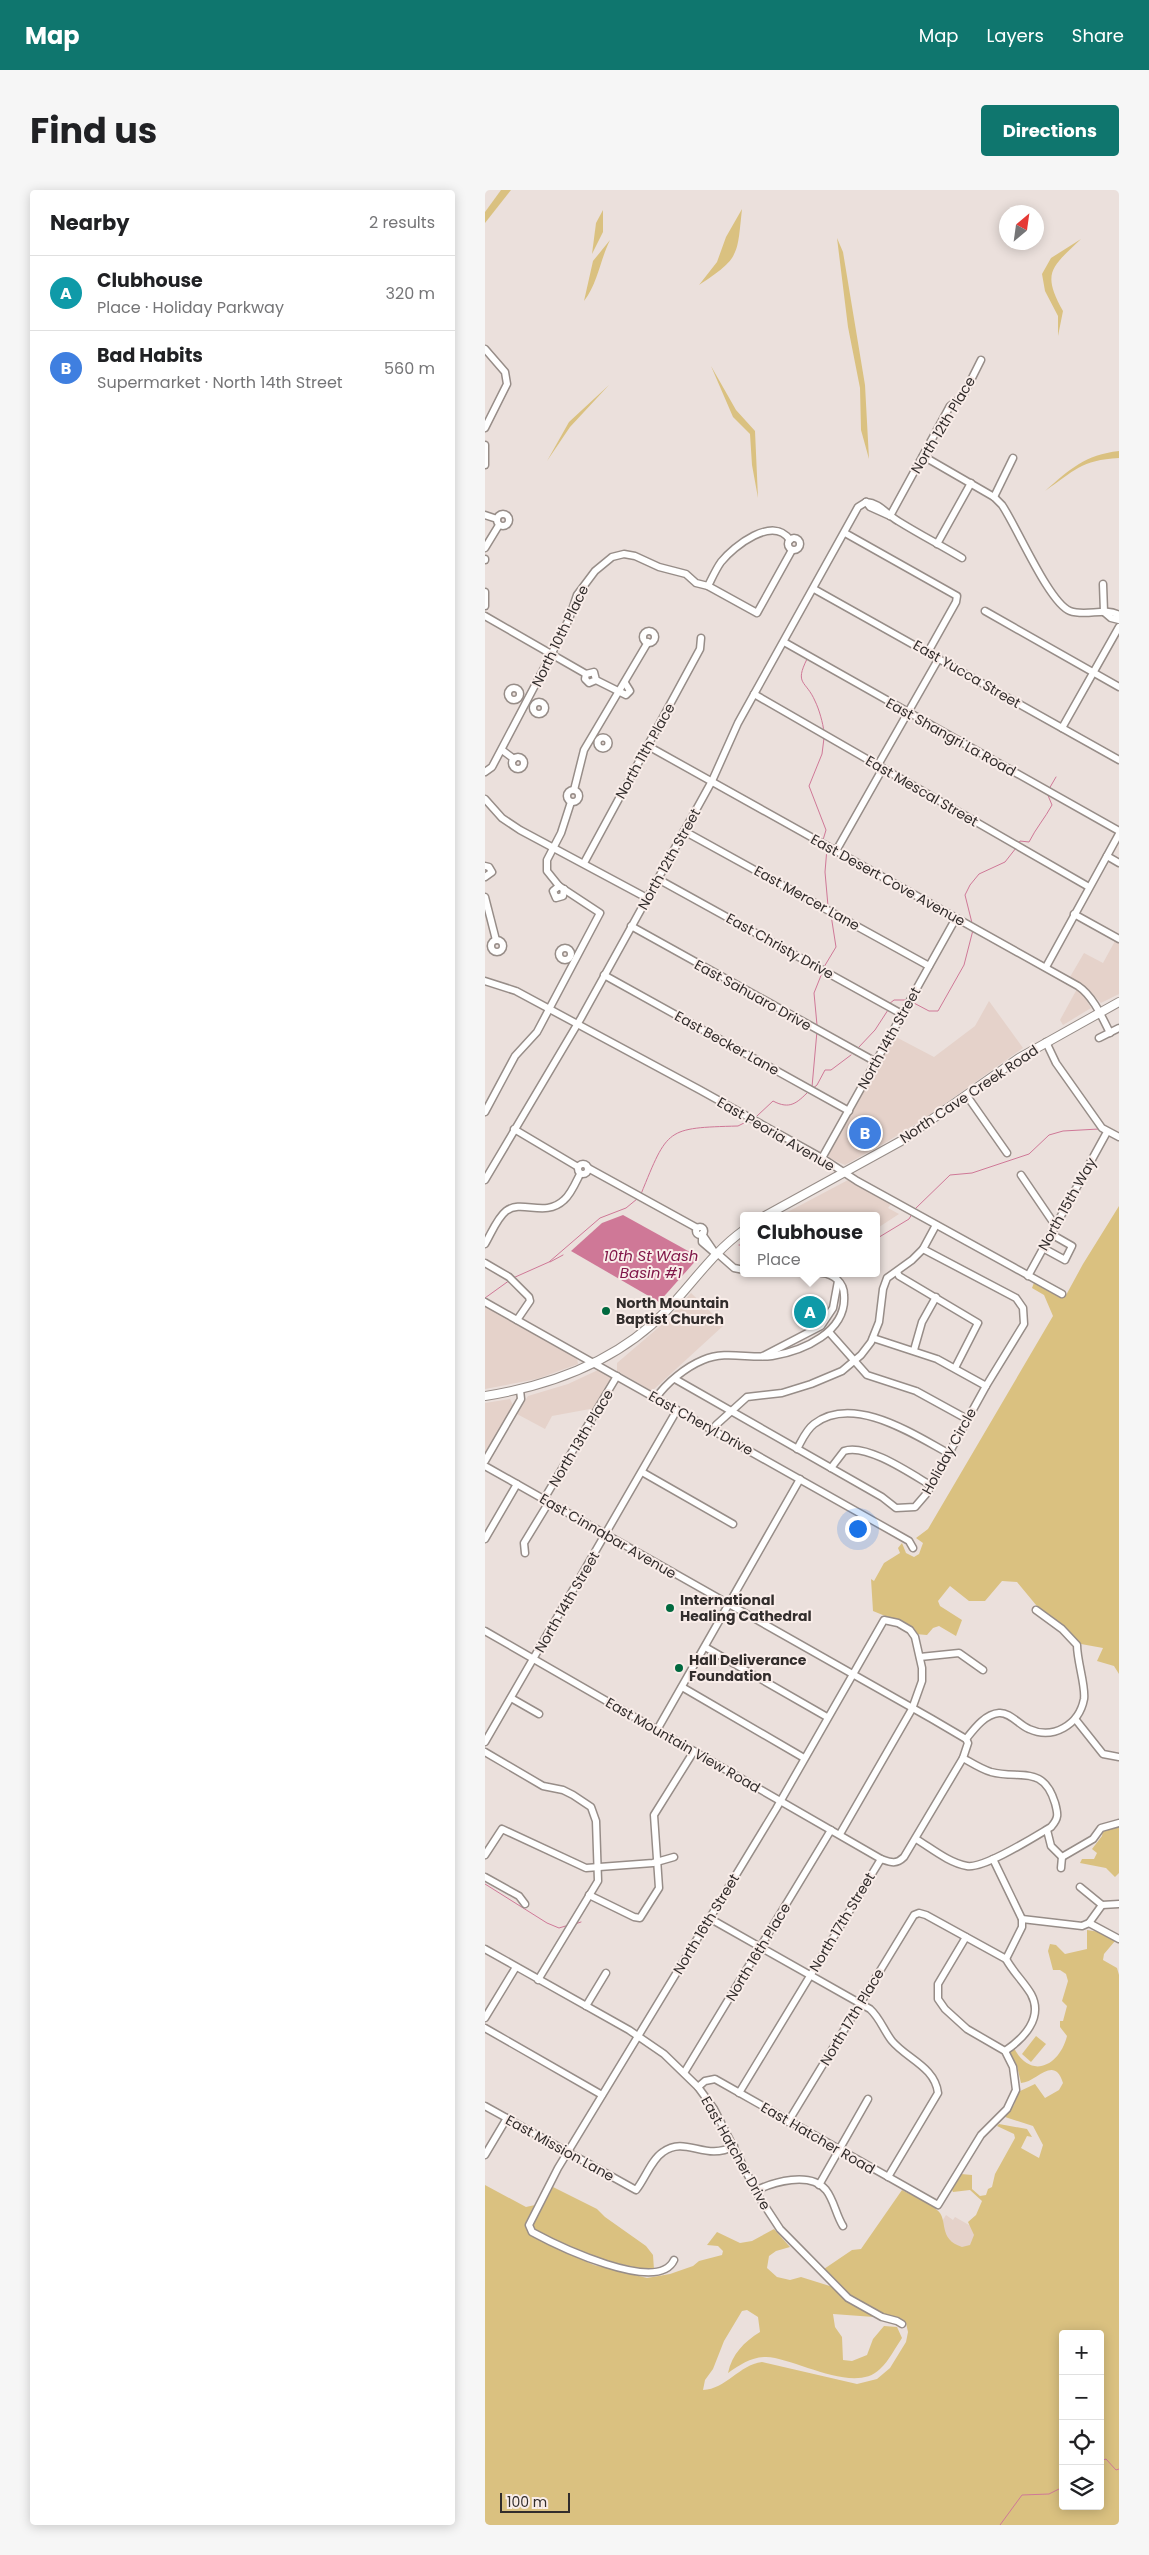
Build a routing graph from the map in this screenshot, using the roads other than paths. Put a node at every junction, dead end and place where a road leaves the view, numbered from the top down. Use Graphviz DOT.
graph roads {
  1 [pos="485,349"];
  2 [pos="981,360"];
  3 [pos="485,428"];
  4 [pos="485,445"];
  5 [pos="923,456"];
  6 [pos="1013,458"];
  7 [pos="485,465"];
  8 [pos="971,483"];
  9 [pos="995,497"];
  10 [pos="485,515"];
  11 [pos="889,516"];
  12 [pos="845,533"];
  13 [pos="790,540"];
  14 [pos="937,544"];
  15 [pos="485,548"];
  16 [pos="792,550"];
  17 [pos="962,558"];
  18 [pos="1103,584"];
  19 [pos="707,586"];
  20 [pos="814,589"];
  21 [pos="485,592"];
  22 [pos="485,606"];
  23 [pos="985,610"];
  24 [pos="1104,612"];
  25 [pos="1119,615"];
  26 [pos="485,616"];
  27 [pos="1119,620"];
  28 [pos="1119,627"];
  29 [pos="701,638"];
  30 [pos="648,642"];
  31 [pos="783,642"];
  32 [pos="928,652"];
  33 [pos="553,654"];
  34 [pos="939,658"];
  35 [pos="1093,672"];
  36 [pos="1119,687"];
  37 [pos="619,693"];
  38 [pos="754,694"];
  39 [pos="519,697"];
  40 [pos="531,704"];
  41 [pos="908,712"];
  42 [pos="1062,728"];
  43 [pos="648,746"];
  44 [pos="502,750"];
  45 [pos="514,758"];
  46 [pos="1119,760"];
  47 [pos="880,767"];
  48 [pos="485,772"];
  49 [pos="712,781"];
  50 [pos="485,799"];
  51 [pos="685,831"];
  52 [pos="1119,833"];
  53 [pos="554,847"];
  54 [pos="836,851"];
  55 [pos="1107,856"];
  56 [pos="583,863"];
  57 [pos="1119,863"];
  58 [pos="485,866"];
  59 [pos="485,878"];
  60 [pos="658,879"];
  61 [pos="1089,887"];
  62 [pos="485,897"];
  63 [pos="647,898"];
  64 [pos="487,914"];
  65 [pos="1074,914"];
  66 [pos="956,918"];
  67 [pos="631,926"];
  68 [pos="1119,939"];
  69 [pos="496,940"];
  70 [pos="929,966"];
  71 [pos="1046,967"];
  72 [pos="604,975"];
  73 [pos="485,981"];
  74 [pos="1119,1002"];
  75 [pos="549,1010"];
  76 [pos="1099,1012"];
  77 [pos="902,1014"];
  78 [pos="577,1025"];
  79 [pos="1119,1028"];
  80 [pos="1110,1033"];
  81 [pos="1099,1038"];
  82 [pos="1046,1042"];
  83 [pos="875,1062"];
  84 [pos="967,1096"];
  85 [pos="849,1110"];
  86 [pos="485,1113"];
  87 [pos="514,1130"];
  88 [pos="1107,1132"];
  89 [pos="1119,1137"];
  90 [pos="1007,1153"];
  91 [pos="822,1158"];
  92 [pos="579,1170"];
  93 [pos="843,1174"];
  94 [pos="1021,1175"];
  95 [pos="486,1178"];
  96 [pos="772,1212"];
  97 [pos="936,1225"];
  98 [pos="1055,1226"];
  99 [pos="740,1234"];
  100 [pos="1051,1234"];
  101 [pos="485,1244"];
  102 [pos="1043,1248"];
  103 [pos="923,1249"];
  104 [pos="717,1254"];
  105 [pos="485,1263"];
  106 [pos="740,1269"];
  107 [pos="897,1272"];
  108 [pos="1028,1276"];
  109 [pos="833,1277"];
  110 [pos="838,1281"];
  111 [pos="1063,1294"];
  112 [pos="936,1297"];
  113 [pos="485,1302"];
  114 [pos="517,1320"];
  115 [pos="829,1332"];
  116 [pos="873,1338"];
  117 [pos="914,1350"];
  118 [pos="762,1356"];
  119 [pos="854,1362"];
  120 [pos="595,1364"];
  121 [pos="955,1368"];
  122 [pos="617,1376"];
  123 [pos="675,1379"];
  124 [pos="986,1386"];
  125 [pos="520,1390"];
  126 [pos="485,1396"];
  127 [pos="656,1398"];
  128 [pos="677,1410"];
  129 [pos="729,1411"];
  130 [pos="967,1420"];
  131 [pos="716,1425"];
  132 [pos="797,1449"];
  133 [pos="948,1453"];
  134 [pos="485,1461"];
  135 [pos="485,1466"];
  136 [pos="831,1468"];
  137 [pos="642,1472"];
  138 [pos="800,1479"];
  139 [pos="517,1484"];
  140 [pos="930,1484"];
  141 [pos="547,1501"];
  142 [pos="733,1524"];
  143 [pos="606,1535"];
  144 [pos="485,1538"];
  145 [pos="913,1548"];
  146 [pos="525,1553"];
  147 [pos="729,1604"];
  148 [pos="1036,1610"];
  149 [pos="485,1631"];
  150 [pos="705,1647"];
  151 [pos="920,1657"];
  152 [pos="534,1659"];
  153 [pos="983,1670"];
  154 [pos="852,1675"];
  155 [pos="682,1687"];
  156 [pos="511,1698"];
  157 [pos="912,1709"];
  158 [pos="539,1714"];
  159 [pos="827,1718"];
  160 [pos="1076,1720"];
  161 [pos="657,1730"];
  162 [pos="485,1742"];
  163 [pos="967,1743"];
  164 [pos="694,1751"];
  165 [pos="485,1752"];
  166 [pos="804,1758"];
  167 [pos="963,1758"];
  168 [pos="1119,1758"];
  169 [pos="780,1801"];
  170 [pos="1119,1823"];
  171 [pos="831,1830"];
  172 [pos="1047,1830"];
  173 [pos="840,1834"];
  174 [pos="916,1839"];
  175 [pos="485,1855"];
  176 [pos="674,1857"];
  177 [pos="1062,1857"];
  178 [pos="881,1859"];
  179 [pos="993,1859"];
  180 [pos="657,1862"];
  181 [pos="599,1868"];
  182 [pos="1061,1868"];
  183 [pos="485,1877"];
  184 [pos="1080,1887"];
  185 [pos="589,1895"];
  186 [pos="525,1904"];
  187 [pos="1119,1904"];
  188 [pos="1101,1905"];
  189 [pos="709,1918"];
  190 [pos="1022,1919"];
  191 [pos="1089,1923"];
  192 [pos="966,1937"];
  193 [pos="1119,1939"];
  194 [pos="761,1947"];
  195 [pos="485,1949"];
  196 [pos="1006,1960"];
  197 [pos="516,1967"];
  198 [pos="606,1973"];
  199 [pos="810,1975"];
  200 [pos="538,1980"];
  201 [pos="860,2003"];
  202 [pos="586,2006"];
  203 [pos="485,2018"];
  204 [pos="485,2028"];
  205 [pos="638,2036"];
  206 [pos="1005,2051"];
  207 [pos="684,2073"];
  208 [pos="698,2087"];
  209 [pos="739,2093"];
  210 [pos="602,2095"];
  211 [pos="868,2099"];
  212 [pos="485,2106"];
  213 [pos="507,2118"];
  214 [pos="788,2122"];
  215 [pos="733,2146"];
  216 [pos="839,2150"];
  217 [pos="567,2152"];
  218 [pos="485,2155"];
  219 [pos="888,2177"];
  220 [pos="819,2186"];
  221 [pos="755,2191"];
  222 [pos="843,2226"];
  223 [pos="674,2260"];
  224 [pos="902,2324"];
  1 -- 3 [label="street"];
  2 -- 5 [label="street, North 12th Place"];
  4 -- 7 [label="street"];
  5 -- 8 [label="street"];
  5 -- 11 [label="street, North 12th Place"];
  6 -- 9 [label="street"];
  8 -- 9 [label="street"];
  8 -- 14 [label="street"];
  9 -- 24 [label="street"];
  10 -- 15 [label="street"];
  11 -- 12 [label="street, North 12th Street"];
  11 -- 14 [label="street"];
  12 -- 20 [label="street, North 12th Street"];
  12 -- 32 [label="street"];
  13 -- 16 [label="street"];
  13 -- 16 [label="street"];
  13 -- 19 [label="street"];
  14 -- 17 [label="street"];
  16 -- 19 [label="street"];
  18 -- 24 [label="street"];
  19 -- 33 [label="street, North 10th Place"];
  20 -- 31 [label="street, North 12th Street"];
  20 -- 32 [label="street, East Yucca Street"];
  21 -- 22 [label="street"];
  23 -- 35 [label="street"];
  24 -- 25 [label="street"];
  24 -- 27 [label="street"];
  26 -- 33 [label="street"];
  28 -- 35 [label="street"];
  29 -- 43 [label="street, North 11th Place"];
  30 -- 37 [label="street"];
  31 -- 38 [label="street, North 12th Street"];
  31 -- 41 [label="street, East Shangri La Road"];
  32 -- 34 [label="street, East Yucca Street"];
  33 -- 37 [label="street"];
  33 -- 40 [label="street, North 10th Place"];
  34 -- 41 [label="street"];
  34 -- 42 [label="street, East Yucca Street"];
  35 -- 36 [label="street"];
  35 -- 42 [label="street"];
  37 -- 53 [label="street"];
  38 -- 47 [label="street, East Mescal Street"];
  38 -- 49 [label="street, North 12th Street"];
  39 -- 40 [label="street, North 10th Place"];
  40 -- 44 [label="street, North 10th Place"];
  41 -- 47 [label="street"];
  41 -- 52 [label="street, East Shangri La Road"];
  42 -- 46 [label="street, East Yucca Street"];
  43 -- 49 [label="street, East Desert Cove Avenue"];
  43 -- 56 [label="street, North 11th Place"];
  44 -- 45 [label="street"];
  44 -- 48 [label="street, North 10th Place"];
  47 -- 54 [label="street"];
  47 -- 61 [label="street, East Mescal Street"];
  49 -- 51 [label="street, North 12th Street"];
  49 -- 54 [label="street, East Desert Cove Avenue"];
  50 -- 53 [label="street"];
  51 -- 60 [label="street, North 12th Street"];
  51 -- 70 [label="street, East Mercer Lane"];
  52 -- 55 [label="street"];
  53 -- 56 [label="street"];
  53 -- 75 [label="street"];
  54 -- 66 [label="street, East Desert Cove Avenue"];
  55 -- 57 [label="street"];
  55 -- 61 [label="street"];
  56 -- 63 [label="street"];
  58 -- 59 [label="street"];
  60 -- 63 [label="street, North 12th Street"];
  60 -- 77 [label="street, East Christy Drive"];
  61 -- 65 [label="street"];
  62 -- 64 [label="street"];
  63 -- 67 [label="street, North 12th Street"];
  64 -- 69 [label="street"];
  65 -- 68 [label="street"];
  65 -- 71 [label="street"];
  66 -- 70 [label="street, North 14th Street"];
  66 -- 71 [label="street, East Desert Cove Avenue"];
  67 -- 72 [label="street, North 12th Street"];
  67 -- 83 [label="street, East Sahuaro Drive"];
  70 -- 77 [label="street, North 14th Street"];
  71 -- 76 [label="street, East Desert Cove Avenue"];
  72 -- 78 [label="street, North 12th Street"];
  72 -- 85 [label="street, East Becker Lane"];
  73 -- 75 [label="street, East Peoria Avenue"];
  74 -- 76 [label="main road, North Cave Creek Road"];
  75 -- 78 [label="street, East Peoria Avenue"];
  75 -- 86 [label="street"];
  76 -- 80 [label="street, East Desert Cove Avenue"];
  76 -- 82 [label="main road, North Cave Creek Road"];
  77 -- 83 [label="street, North 14th Street"];
  78 -- 87 [label="street, North 12th Street"];
  78 -- 91 [label="street, East Peoria Avenue"];
  79 -- 80 [label="street"];
  80 -- 81 [label="street"];
  82 -- 84 [label="main road, North Cave Creek Road"];
  82 -- 88 [label="street"];
  83 -- 85 [label="street, North 14th Street"];
  84 -- 90 [label="street"];
  84 -- 93 [label="main road, North Cave Creek Road"];
  85 -- 91 [label="street, North 14th Street"];
  87 -- 92 [label="street"];
  87 -- 95 [label="street, North 12th Street"];
  88 -- 89 [label="street"];
  88 -- 98 [label="street, North 15th Way"];
  91 -- 93 [label="street, East Peoria Avenue"];
  92 -- 101 [label="street"];
  92 -- 104 [label="street"];
  93 -- 96 [label="main road, North Cave Creek Road"];
  93 -- 97 [label="street, East Peoria Avenue"];
  94 -- 98 [label="street"];
  97 -- 103 [label="street"];
  97 -- 108 [label="street, East Peoria Avenue"];
  98 -- 100 [label="street, North 15th Way"];
  99 -- 104 [label="main road"];
  100 -- 102 [label="street, North 15th Way"];
  100 -- 102 [label="street"];
  102 -- 108 [label="street, North 15th Way"];
  103 -- 107 [label="street"];
  103 -- 124 [label="street, Holiday Circle"];
  104 -- 106 [label="street"];
  104 -- 120 [label="main road"];
  105 -- 114 [label="street"];
  107 -- 112 [label="street"];
  107 -- 116 [label="street"];
  108 -- 111 [label="street, East Peoria Avenue"];
  109 -- 110 [label="street"];
  110 -- 115 [label="street"];
  110 -- 118 [label="street"];
  112 -- 117 [label="street"];
  112 -- 121 [label="street"];
  113 -- 114 [label="street, East Cheryl Drive"];
  114 -- 120 [label="street, East Cheryl Drive"];
  115 -- 118 [label="street"];
  115 -- 119 [label="street"];
  116 -- 117 [label="street"];
  116 -- 119 [label="street"];
  117 -- 121 [label="street"];
  118 -- 123 [label="street"];
  119 -- 129 [label="street"];
  119 -- 130 [label="street"];
  120 -- 122 [label="street, East Cheryl Drive"];
  120 -- 125 [label="main road"];
  121 -- 124 [label="street"];
  122 -- 127 [label="street, East Cheryl Drive"];
  122 -- 141 [label="street, North 13th Place"];
  123 -- 127 [label="street"];
  123 -- 129 [label="street, Holiday Circle"];
  124 -- 130 [label="street, Holiday Circle"];
  125 -- 126 [label="main road"];
  125 -- 134 [label="street"];
  127 -- 128 [label="street, East Cheryl Drive"];
  128 -- 137 [label="street, North 14th Street"];
  128 -- 138 [label="street, East Cheryl Drive"];
  129 -- 131 [label="street"];
  129 -- 132 [label="street, Holiday Circle"];
  130 -- 133 [label="street, Holiday Circle"];
  132 -- 133 [label="street"];
  132 -- 136 [label="street, Holiday Circle"];
  133 -- 140 [label="street, Holiday Circle"];
  135 -- 139 [label="street, East Cinnabar Avenue"];
  136 -- 140 [label="street"];
  136 -- 140 [label="street, Holiday Circle"];
  137 -- 142 [label="street"];
  137 -- 143 [label="street, North 14th Street"];
  138 -- 145 [label="street, East Cheryl Drive"];
  138 -- 147 [label="street"];
  139 -- 141 [label="street, East Cinnabar Avenue"];
  139 -- 144 [label="street"];
  141 -- 143 [label="street, East Cinnabar Avenue"];
  141 -- 146 [label="street, North 13th Place"];
  143 -- 147 [label="street, East Cinnabar Avenue"];
  143 -- 152 [label="street, North 14th Street"];
  147 -- 150 [label="street"];
  147 -- 154 [label="street, East Cinnabar Avenue"];
  148 -- 160 [label="street"];
  149 -- 152 [label="street, East Mountain View Road"];
  150 -- 155 [label="street"];
  150 -- 159 [label="street"];
  151 -- 153 [label="street"];
  151 -- 154 [label="street, North 16th Street"];
  151 -- 157 [label="street"];
  152 -- 156 [label="street, North 14th Street"];
  152 -- 161 [label="street, East Mountain View Road"];
  154 -- 157 [label="street, East Cinnabar Avenue"];
  154 -- 159 [label="street, North 16th Street"];
  155 -- 161 [label="street"];
  155 -- 166 [label="street"];
  156 -- 158 [label="street"];
  156 -- 162 [label="street, North 14th Street"];
  157 -- 163 [label="street, East Cinnabar Avenue"];
  157 -- 173 [label="street"];
  159 -- 166 [label="street, North 16th Street"];
  160 -- 163 [label="street"];
  160 -- 168 [label="street"];
  161 -- 164 [label="street, East Mountain View Road"];
  163 -- 167 [label="street, North 17th Street"];
  164 -- 169 [label="street, East Mountain View Road"];
  164 -- 180 [label="street"];
  165 -- 181 [label="street"];
  166 -- 169 [label="street, North 16th Street"];
  167 -- 172 [label="street"];
  167 -- 174 [label="street, North 17th Street"];
  169 -- 171 [label="street, East Mountain View Road"];
  169 -- 189 [label="street, North 16th Street"];
  170 -- 177 [label="street"];
  171 -- 173 [label="street, East Mountain View Road"];
  171 -- 194 [label="street, North 16th Place"];
  172 -- 177 [label="street"];
  172 -- 179 [label="street"];
  173 -- 178 [label="street, East Mountain View Road"];
  174 -- 178 [label="street, North 17th Street"];
  174 -- 179 [label="street"];
  175 -- 181 [label="street"];
  176 -- 180 [label="street"];
  177 -- 182 [label="street"];
  178 -- 199 [label="street, North 17th Street"];
  179 -- 190 [label="street"];
  180 -- 181 [label="street"];
  180 -- 185 [label="street"];
  181 -- 185 [label="street"];
  183 -- 186 [label="street"];
  184 -- 188 [label="street"];
  185 -- 200 [label="street"];
  187 -- 188 [label="street"];
  188 -- 191 [label="street"];
  189 -- 194 [label="street"];
  189 -- 205 [label="street, North 16th Street"];
  190 -- 191 [label="street"];
  190 -- 196 [label="street"];
  191 -- 193 [label="street"];
  192 -- 196 [label="street"];
  192 -- 201 [label="street, North 17th Place"];
  192 -- 206 [label="street"];
  194 -- 199 [label="street"];
  194 -- 207 [label="street, North 16th Place"];
  195 -- 197 [label="street"];
  196 -- 206 [label="street"];
  197 -- 200 [label="street"];
  197 -- 203 [label="street"];
  198 -- 202 [label="street"];
  199 -- 201 [label="street"];
  199 -- 209 [label="street, North 17th Street"];
  200 -- 202 [label="street"];
  201 -- 214 [label="street, North 17th Place"];
  201 -- 219 [label="street"];
  202 -- 205 [label="street"];
  204 -- 210 [label="street"];
  205 -- 207 [label="street, East Hatcher Drive"];
  205 -- 210 [label="street, North 16th Street"];
  206 -- 219 [label="street, East Hatcher Road"];
  207 -- 208 [label="street, East Hatcher Drive"];
  208 -- 209 [label="street, East Hatcher Road"];
  208 -- 215 [label="street, East Hatcher Drive"];
  209 -- 214 [label="street, East Hatcher Road"];
  210 -- 217 [label="street, North 16th Street"];
  211 -- 216 [label="street"];
  212 -- 213 [label="street, East Mission Lane"];
  213 -- 217 [label="street, East Mission Lane"];
  213 -- 218 [label="street"];
  214 -- 216 [label="street, East Hatcher Road"];
  215 -- 217 [label="street, East Mission Lane"];
  215 -- 221 [label="street, East Hatcher Drive"];
  216 -- 219 [label="street, East Hatcher Road"];
  216 -- 220 [label="street"];
  217 -- 223 [label="street, North 16th Street"];
  220 -- 221 [label="street"];
  220 -- 222 [label="street"];
  221 -- 224 [label="street, East Hatcher Drive"];
}
